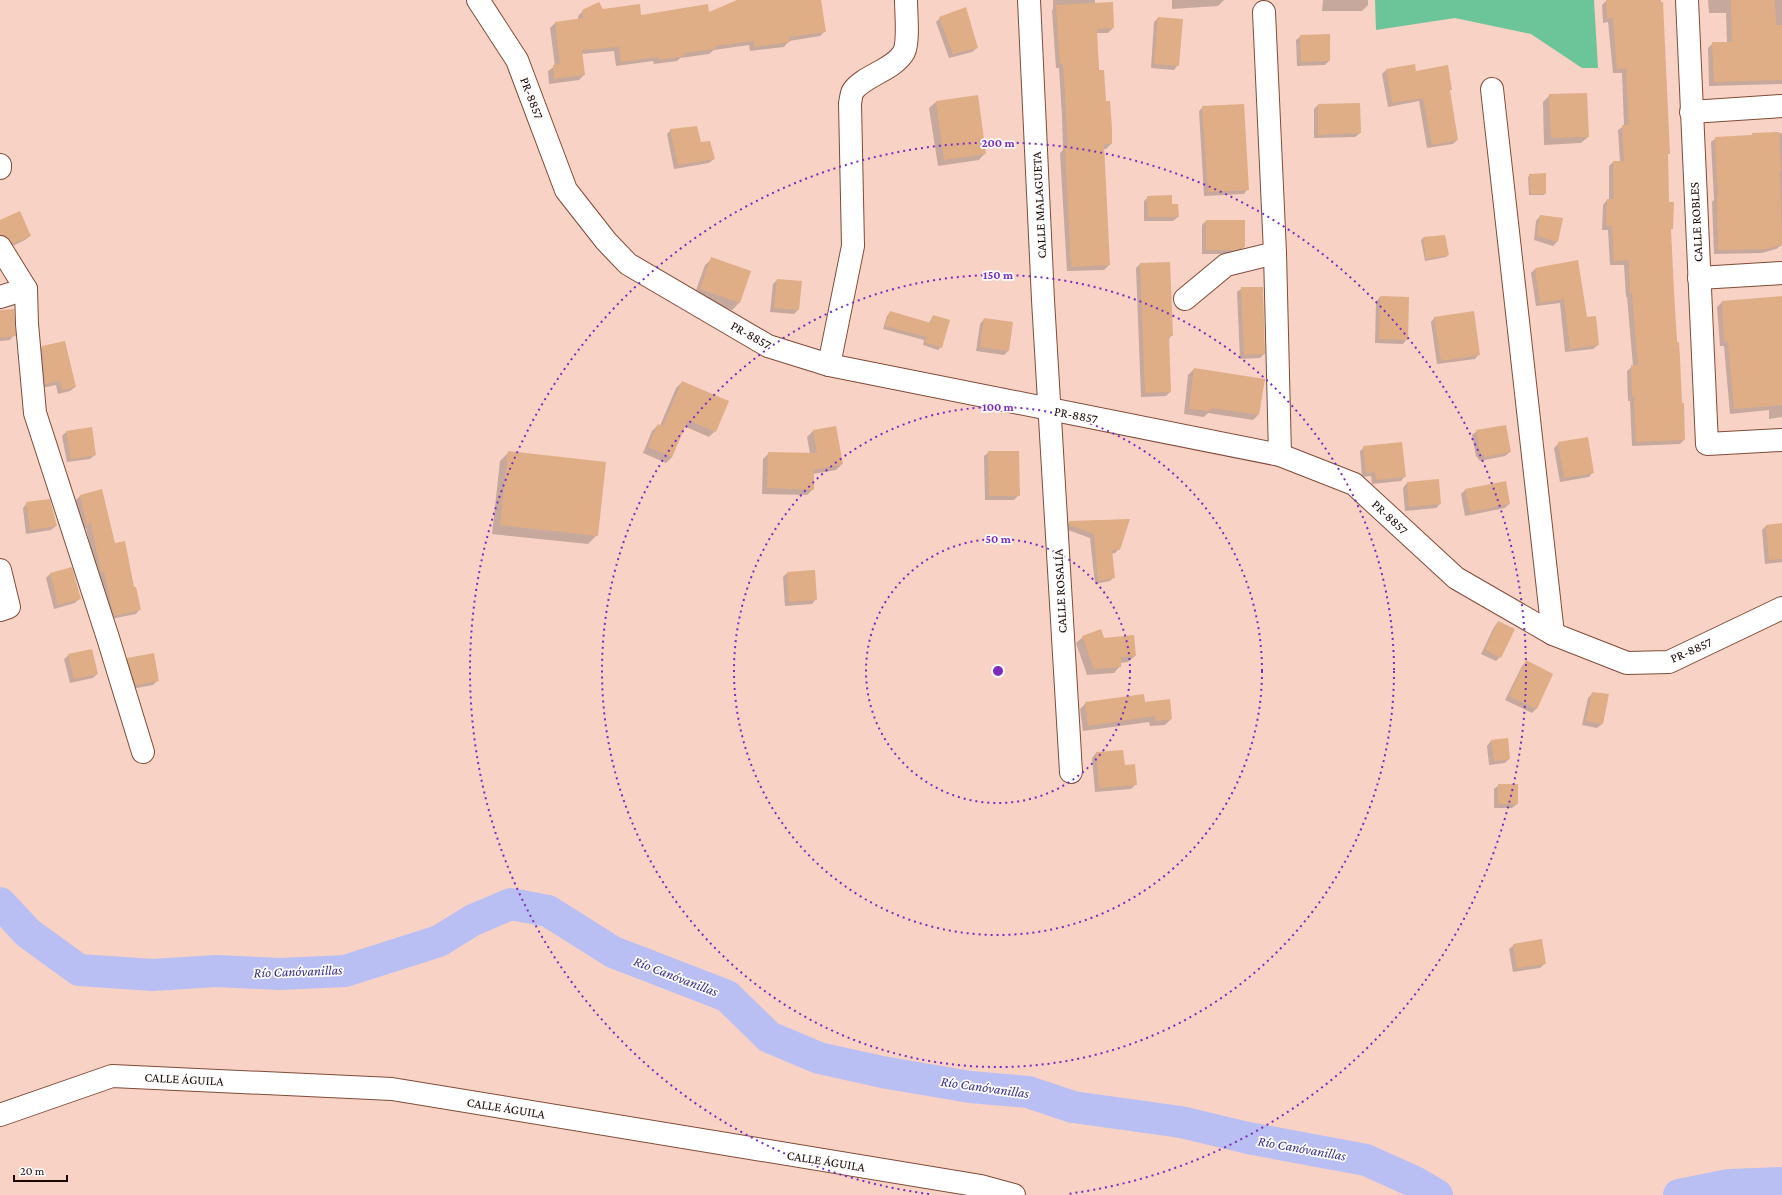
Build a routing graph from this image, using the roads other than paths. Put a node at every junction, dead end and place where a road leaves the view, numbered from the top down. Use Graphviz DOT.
graph roads {
  1 [pos="478,0"];
  2 [pos="906,0"];
  3 [pos="1029,0"];
  4 [pos="1686,0"];
  5 [pos="1264,12"];
  6 [pos="1492,89"];
  7 [pos="1782,106"];
  8 [pos="1691,112"];
  9 [pos="0,165"];
  10 [pos="0,168"];
  11 [pos="0,247"];
  12 [pos="1275,253"];
  13 [pos="1782,273"];
  14 [pos="1699,278"];
  15 [pos="26,289"];
  16 [pos="0,297"];
  17 [pos="1185,299"];
  18 [pos="829,365"];
  19 [pos="1050,410"];
  20 [pos="1782,440"];
  21 [pos="1280,455"];
  22 [pos="0,570"];
  23 [pos="1782,608"];
  24 [pos="0,610"];
  25 [pos="1553,634"];
  26 [pos="143,752"];
  27 [pos="1071,772"];
  28 [pos="0,1115"];
  29 [pos="1014,1195"];
  1 -- 18 [label="street, PR-8857 / PR-8857"];
  2 -- 18 [label="street"];
  3 -- 19 [label="street, CALLE MALAGUETA"];
  4 -- 8 [label="street, CALLE ROBLES"];
  5 -- 12 [label="street"];
  6 -- 25 [label="street"];
  7 -- 8 [label="street"];
  8 -- 14 [label="street, CALLE ROBLES"];
  9 -- 10 [label="street"];
  11 -- 15 [label="street"];
  12 -- 17 [label="street"];
  12 -- 21 [label="street"];
  13 -- 14 [label="street"];
  14 -- 20 [label="street, CALLE ROBLES"];
  15 -- 16 [label="street"];
  15 -- 26 [label="street"];
  18 -- 19 [label="street, PR-8857"];
  19 -- 21 [label="street, PR-8857"];
  19 -- 27 [label="street, CALLE ROSALÍA"];
  21 -- 25 [label="street, PR-8857"];
  22 -- 24 [label="street"];
  23 -- 25 [label="street, PR-8857"];
  28 -- 29 [label="street, CALLE ÁGUILA"];
}
